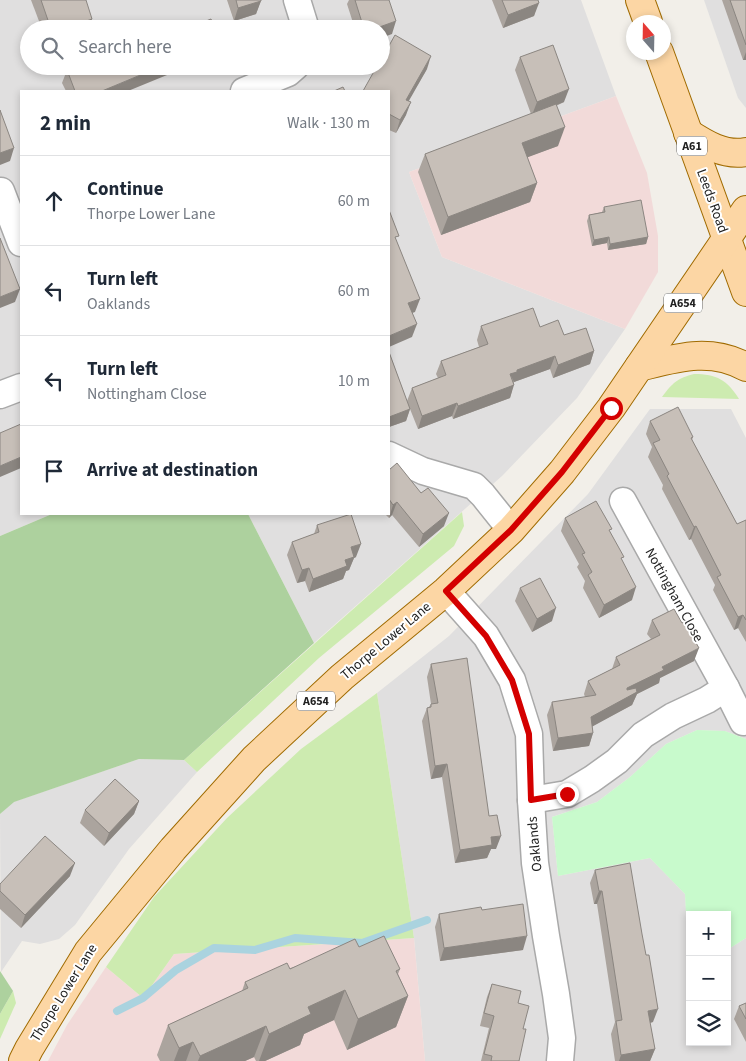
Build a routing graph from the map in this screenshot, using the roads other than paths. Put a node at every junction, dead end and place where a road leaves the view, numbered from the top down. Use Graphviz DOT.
graph roads {
  1 [pos="296,0"];
  2 [pos="640,0"];
  3 [pos="645,15"];
  4 [pos="303,20"];
  5 [pos="662,60"];
  6 [pos="283,75"];
  7 [pos="246,90"];
  8 [pos="688,133"];
  9 [pos="746,152"];
  10 [pos="20,183"];
  11 [pos="0,191"];
  12 [pos="746,210"];
  13 [pos="726,239"];
  14 [pos="20,241"];
  15 [pos="746,292"];
  16 [pos="639,367"];
  17 [pos="746,367"];
  18 [pos="20,387"];
  19 [pos="0,395"];
  20 [pos="390,455"];
  21 [pos="623,500"];
  22 [pos="511,530"];
  23 [pos="446,591"];
  24 [pos="726,688"];
  25 [pos="742,722"];
  26 [pos="531,800"];
  27 [pos="23,1061"];
  28 [pos="560,1061"];
  1 -- 4 [label="street"];
  2 -- 3 [label="main road"];
  5 -- 8 [label="main road, Leeds Road / A61"];
  6 -- 7 [label="street"];
  8 -- 9 [label="main road"];
  8 -- 13 [label="main road, Leeds Road / A61"];
  10 -- 11 [label="street"];
  11 -- 14 [label="street"];
  12 -- 13 [label="main road, A654"];
  13 -- 15 [label="main road, Leeds Road / A61"];
  13 -- 16 [label="main road, Thorpe Lower Lane / A654"];
  16 -- 17 [label="main road"];
  16 -- 22 [label="main road, Thorpe Lower Lane / A654"];
  18 -- 19 [label="street"];
  20 -- 22 [label="street"];
  21 -- 24 [label="street, Nottingham Close"];
  22 -- 23 [label="main road, Thorpe Lower Lane / A654"];
  23 -- 26 [label="street, Oaklands"];
  23 -- 27 [label="main road, Thorpe Lower Lane / A654"];
  24 -- 25 [label="street, Nottingham Close"];
  24 -- 26 [label="street"];
  26 -- 28 [label="street, Oaklands"];
}
